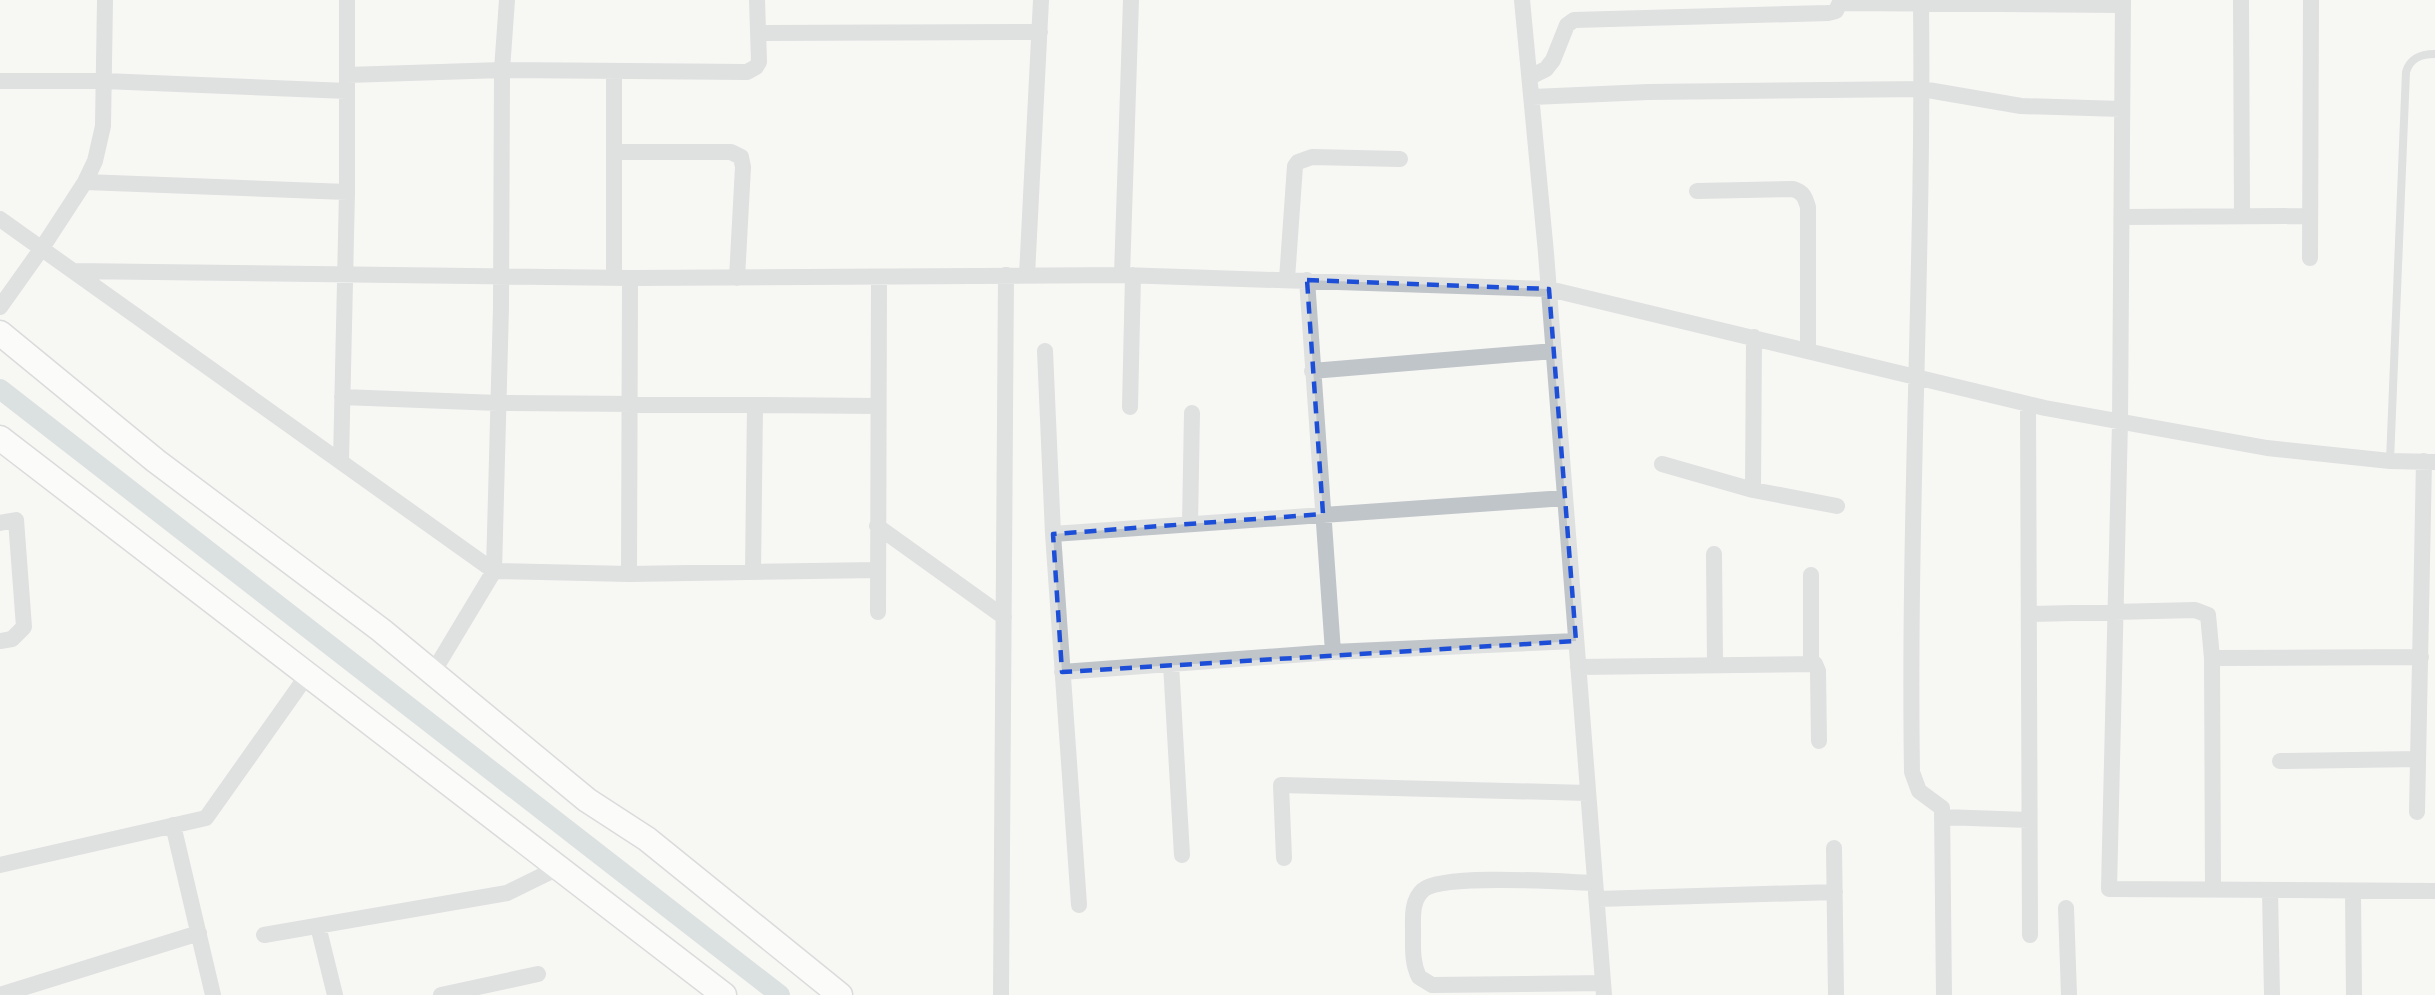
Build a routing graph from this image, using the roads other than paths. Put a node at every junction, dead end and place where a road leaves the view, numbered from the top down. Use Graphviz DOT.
graph roads {
  1 [pos="105,0"];
  2 [pos="347,0"];
  3 [pos="507,0"];
  4 [pos="757,0"];
  5 [pos="1041,0"];
  6 [pos="1131,0"];
  7 [pos="1522,0"];
  8 [pos="2241,0"];
  9 [pos="2311,0"];
  10 [pos="1841,1"];
  11 [pos="1921,2"];
  12 [pos="2123,2"];
  13 [pos="759,33"];
  14 [pos="1040,33"];
  15 [pos="2435,54"];
  16 [pos="502,70"];
  17 [pos="614,71"];
  18 [pos="1530,77"];
  19 [pos="0,81"];
  20 [pos="104,81"];
  21 [pos="347,83"];
  22 [pos="1922,89"];
  23 [pos="1532,97"];
  24 [pos="2122,109"];
  25 [pos="614,152"];
  26 [pos="1400,159"];
  27 [pos="85,182"];
  28 [pos="1698,191"];
  29 [pos="347,192"];
  30 [pos="2242,216"];
  31 [pos="2310,216"];
  32 [pos="2122,217"];
  33 [pos="0,219"];
  34 [pos="42,248"];
  35 [pos="2310,258"];
  36 [pos="73,271"];
  37 [pos="345,274"];
  38 [pos="1006,275"];
  39 [pos="1027,275"];
  40 [pos="1127,275"];
  41 [pos="501,276"];
  42 [pos="879,277"];
  43 [pos="622,278"];
  44 [pos="737,278"];
  45 [pos="1287,279"];
  46 [pos="1306,280"];
  47 [pos="1549,289"];
  48 [pos="0,307"];
  49 [pos="0,333"];
  50 [pos="1754,337"];
  51 [pos="1045,351"];
  52 [pos="1554,351"];
  53 [pos="1808,351"];
  54 [pos="1312,371"];
  55 [pos="1917,376"];
  56 [pos="342,397"];
  57 [pos="498,403"];
  58 [pos="629,404"];
  59 [pos="2028,404"];
  60 [pos="755,405"];
  61 [pos="878,406"];
  62 [pos="1130,407"];
  63 [pos="1192,413"];
  64 [pos="2120,422"];
  65 [pos="0,438"];
  66 [pos="341,460"];
  67 [pos="2390,460"];
  68 [pos="2429,461"];
  69 [pos="1662,464"];
  70 [pos="1753,490"];
  71 [pos="1565,498"];
  72 [pos="1837,506"];
  73 [pos="1323,514"];
  74 [pos="0,522"];
  75 [pos="1190,524"];
  76 [pos="877,526"];
  77 [pos="1053,534"];
  78 [pos="1714,554"];
  79 [pos="876,570"];
  80 [pos="494,571"];
  81 [pos="753,572"];
  82 [pos="629,573"];
  83 [pos="1811,575"];
  84 [pos="2116,610"];
  85 [pos="878,612"];
  86 [pos="2029,614"];
  87 [pos="1004,617"];
  88 [pos="2428,636"];
  89 [pos="0,641"];
  90 [pos="1576,641"];
  91 [pos="1333,652"];
  92 [pos="2421,657"];
  93 [pos="2212,658"];
  94 [pos="1810,663"];
  95 [pos="1172,664"];
  96 [pos="1715,664"];
  97 [pos="1578,667"];
  98 [pos="1062,672"];
  99 [pos="308,674"];
  100 [pos="432,674"];
  101 [pos="1819,741"];
  102 [pos="2418,759"];
  103 [pos="2280,761"];
  104 [pos="1588,793"];
  105 [pos="2417,812"];
  106 [pos="1942,817"];
  107 [pos="2029,820"];
  108 [pos="173,825"];
  109 [pos="1834,848"];
  110 [pos="1182,855"];
  111 [pos="1284,858"];
  112 [pos="0,865"];
  113 [pos="560,867"];
  114 [pos="2213,889"];
  115 [pos="2270,890"];
  116 [pos="1596,891"];
  117 [pos="2353,891"];
  118 [pos="2435,891"];
  119 [pos="1835,892"];
  120 [pos="1078,904"];
  121 [pos="2066,908"];
  122 [pos="318,926"];
  123 [pos="199,933"];
  124 [pos="264,935"];
  125 [pos="2030,935"];
  126 [pos="538,974"];
  127 [pos="1604,989"];
  128 [pos="0,995"];
  129 [pos="213,995"];
  130 [pos="335,995"];
  131 [pos="441,995"];
  132 [pos="724,995"];
  133 [pos="840,995"];
  134 [pos="1001,995"];
  135 [pos="1836,995"];
  136 [pos="1944,995"];
  137 [pos="2069,995"];
  138 [pos="2272,995"];
  139 [pos="2354,995"];
  1 -- 20 [label="street"];
  2 -- 21 [label="street"];
  3 -- 16 [label="street"];
  4 -- 13 [label="street"];
  5 -- 14 [label="street"];
  6 -- 40 [label="street"];
  7 -- 18 [label="street"];
  8 -- 30 [label="street"];
  9 -- 31 [label="street"];
  10 -- 11 [label="street"];
  10 -- 18 [label="street"];
  11 -- 12 [label="street"];
  11 -- 22 [label="street"];
  12 -- 24 [label="street"];
  13 -- 14 [label="street"];
  13 -- 17 [label="street"];
  14 -- 39 [label="street"];
  15 -- 67 [label="lane"];
  16 -- 17 [label="street"];
  16 -- 21 [label="street"];
  16 -- 41 [label="street"];
  17 -- 25 [label="street"];
  18 -- 23 [label="street"];
  19 -- 20 [label="street"];
  20 -- 21 [label="street"];
  20 -- 27 [label="street"];
  21 -- 29 [label="street"];
  22 -- 23 [label="street"];
  22 -- 24 [label="street"];
  22 -- 55 [label="street"];
  23 -- 47 [label="street"];
  24 -- 32 [label="street"];
  25 -- 43 [label="street"];
  25 -- 44 [label="street"];
  26 -- 45 [label="street"];
  27 -- 29 [label="street"];
  27 -- 34 [label="street"];
  28 -- 53 [label="street"];
  29 -- 37 [label="street"];
  30 -- 31 [label="street"];
  30 -- 32 [label="street"];
  31 -- 35 [label="street"];
  32 -- 64 [label="street"];
  33 -- 34 [label="street"];
  34 -- 36 [label="street"];
  34 -- 48 [label="street"];
  36 -- 37 [label="street"];
  36 -- 66 [label="street"];
  37 -- 41 [label="street"];
  37 -- 56 [label="street"];
  38 -- 39 [label="street"];
  38 -- 42 [label="street"];
  38 -- 87 [label="street"];
  39 -- 40 [label="street"];
  40 -- 45 [label="street"];
  40 -- 62 [label="street"];
  41 -- 43 [label="street"];
  41 -- 57 [label="street"];
  42 -- 44 [label="street"];
  42 -- 61 [label="street"];
  43 -- 44 [label="street"];
  43 -- 58 [label="street"];
  45 -- 46 [label="street"];
  46 -- 47 [label="street"];
  46 -- 54 [label="street"];
  47 -- 50 [label="street"];
  47 -- 52 [label="street"];
  49 -- 100 [label="street"];
  50 -- 53 [label="street"];
  50 -- 70 [label="street"];
  51 -- 77 [label="street"];
  52 -- 54 [label="street"];
  52 -- 71 [label="street"];
  53 -- 55 [label="street"];
  54 -- 73 [label="street"];
  55 -- 59 [label="street"];
  55 -- 106 [label="street"];
  56 -- 57 [label="street"];
  56 -- 66 [label="street"];
  57 -- 58 [label="street"];
  57 -- 80 [label="street"];
  58 -- 60 [label="street"];
  58 -- 82 [label="street"];
  59 -- 64 [label="street"];
  59 -- 86 [label="street"];
  60 -- 61 [label="street"];
  60 -- 81 [label="street"];
  61 -- 76 [label="street"];
  63 -- 75 [label="street"];
  64 -- 67 [label="street"];
  64 -- 84 [label="street"];
  65 -- 99 [label="street"];
  66 -- 80 [label="street"];
  67 -- 68 [label="street"];
  68 -- 88 [label="street"];
  69 -- 70 [label="street"];
  70 -- 72 [label="street"];
  71 -- 73 [label="street"];
  71 -- 90 [label="street"];
  73 -- 75 [label="street"];
  73 -- 91 [label="street"];
  74 -- 89 [label="street"];
  75 -- 77 [label="street"];
  76 -- 79 [label="street"];
  76 -- 87 [label="street"];
  77 -- 98 [label="street"];
  78 -- 96 [label="street"];
  79 -- 81 [label="street"];
  79 -- 85 [label="street"];
  80 -- 82 [label="street"];
  80 -- 100 [label="street"];
  81 -- 82 [label="street"];
  83 -- 94 [label="street"];
  84 -- 86 [label="street"];
  84 -- 93 [label="street"];
  84 -- 114 [label="street"];
  86 -- 107 [label="street"];
  87 -- 134 [label="street"];
  88 -- 92 [label="street"];
  90 -- 91 [label="street"];
  90 -- 97 [label="street"];
  91 -- 95 [label="street"];
  92 -- 93 [label="street"];
  92 -- 102 [label="street"];
  93 -- 114 [label="street"];
  94 -- 96 [label="street"];
  94 -- 101 [label="street"];
  95 -- 98 [label="street"];
  95 -- 110 [label="street"];
  96 -- 97 [label="street"];
  97 -- 104 [label="street"];
  98 -- 120 [label="street"];
  99 -- 108 [label="street"];
  99 -- 113 [label="street"];
  100 -- 133 [label="street"];
  102 -- 103 [label="street"];
  102 -- 105 [label="street"];
  104 -- 111 [label="street"];
  104 -- 116 [label="street"];
  106 -- 107 [label="street"];
  106 -- 136 [label="street"];
  107 -- 125 [label="street"];
  108 -- 112 [label="street"];
  108 -- 123 [label="street"];
  109 -- 119 [label="street"];
  113 -- 122 [label="street"];
  113 -- 132 [label="street"];
  114 -- 115 [label="street"];
  115 -- 117 [label="street"];
  115 -- 138 [label="street"];
  116 -- 119 [label="street"];
  116 -- 127 [label="street"];
  116 -- 127 [label="street"];
  117 -- 118 [label="street"];
  117 -- 139 [label="street"];
  119 -- 135 [label="street"];
  121 -- 137 [label="street"];
  122 -- 124 [label="street"];
  122 -- 130 [label="street"];
  123 -- 128 [label="street"];
  123 -- 129 [label="street"];
  126 -- 131 [label="street"];
}
